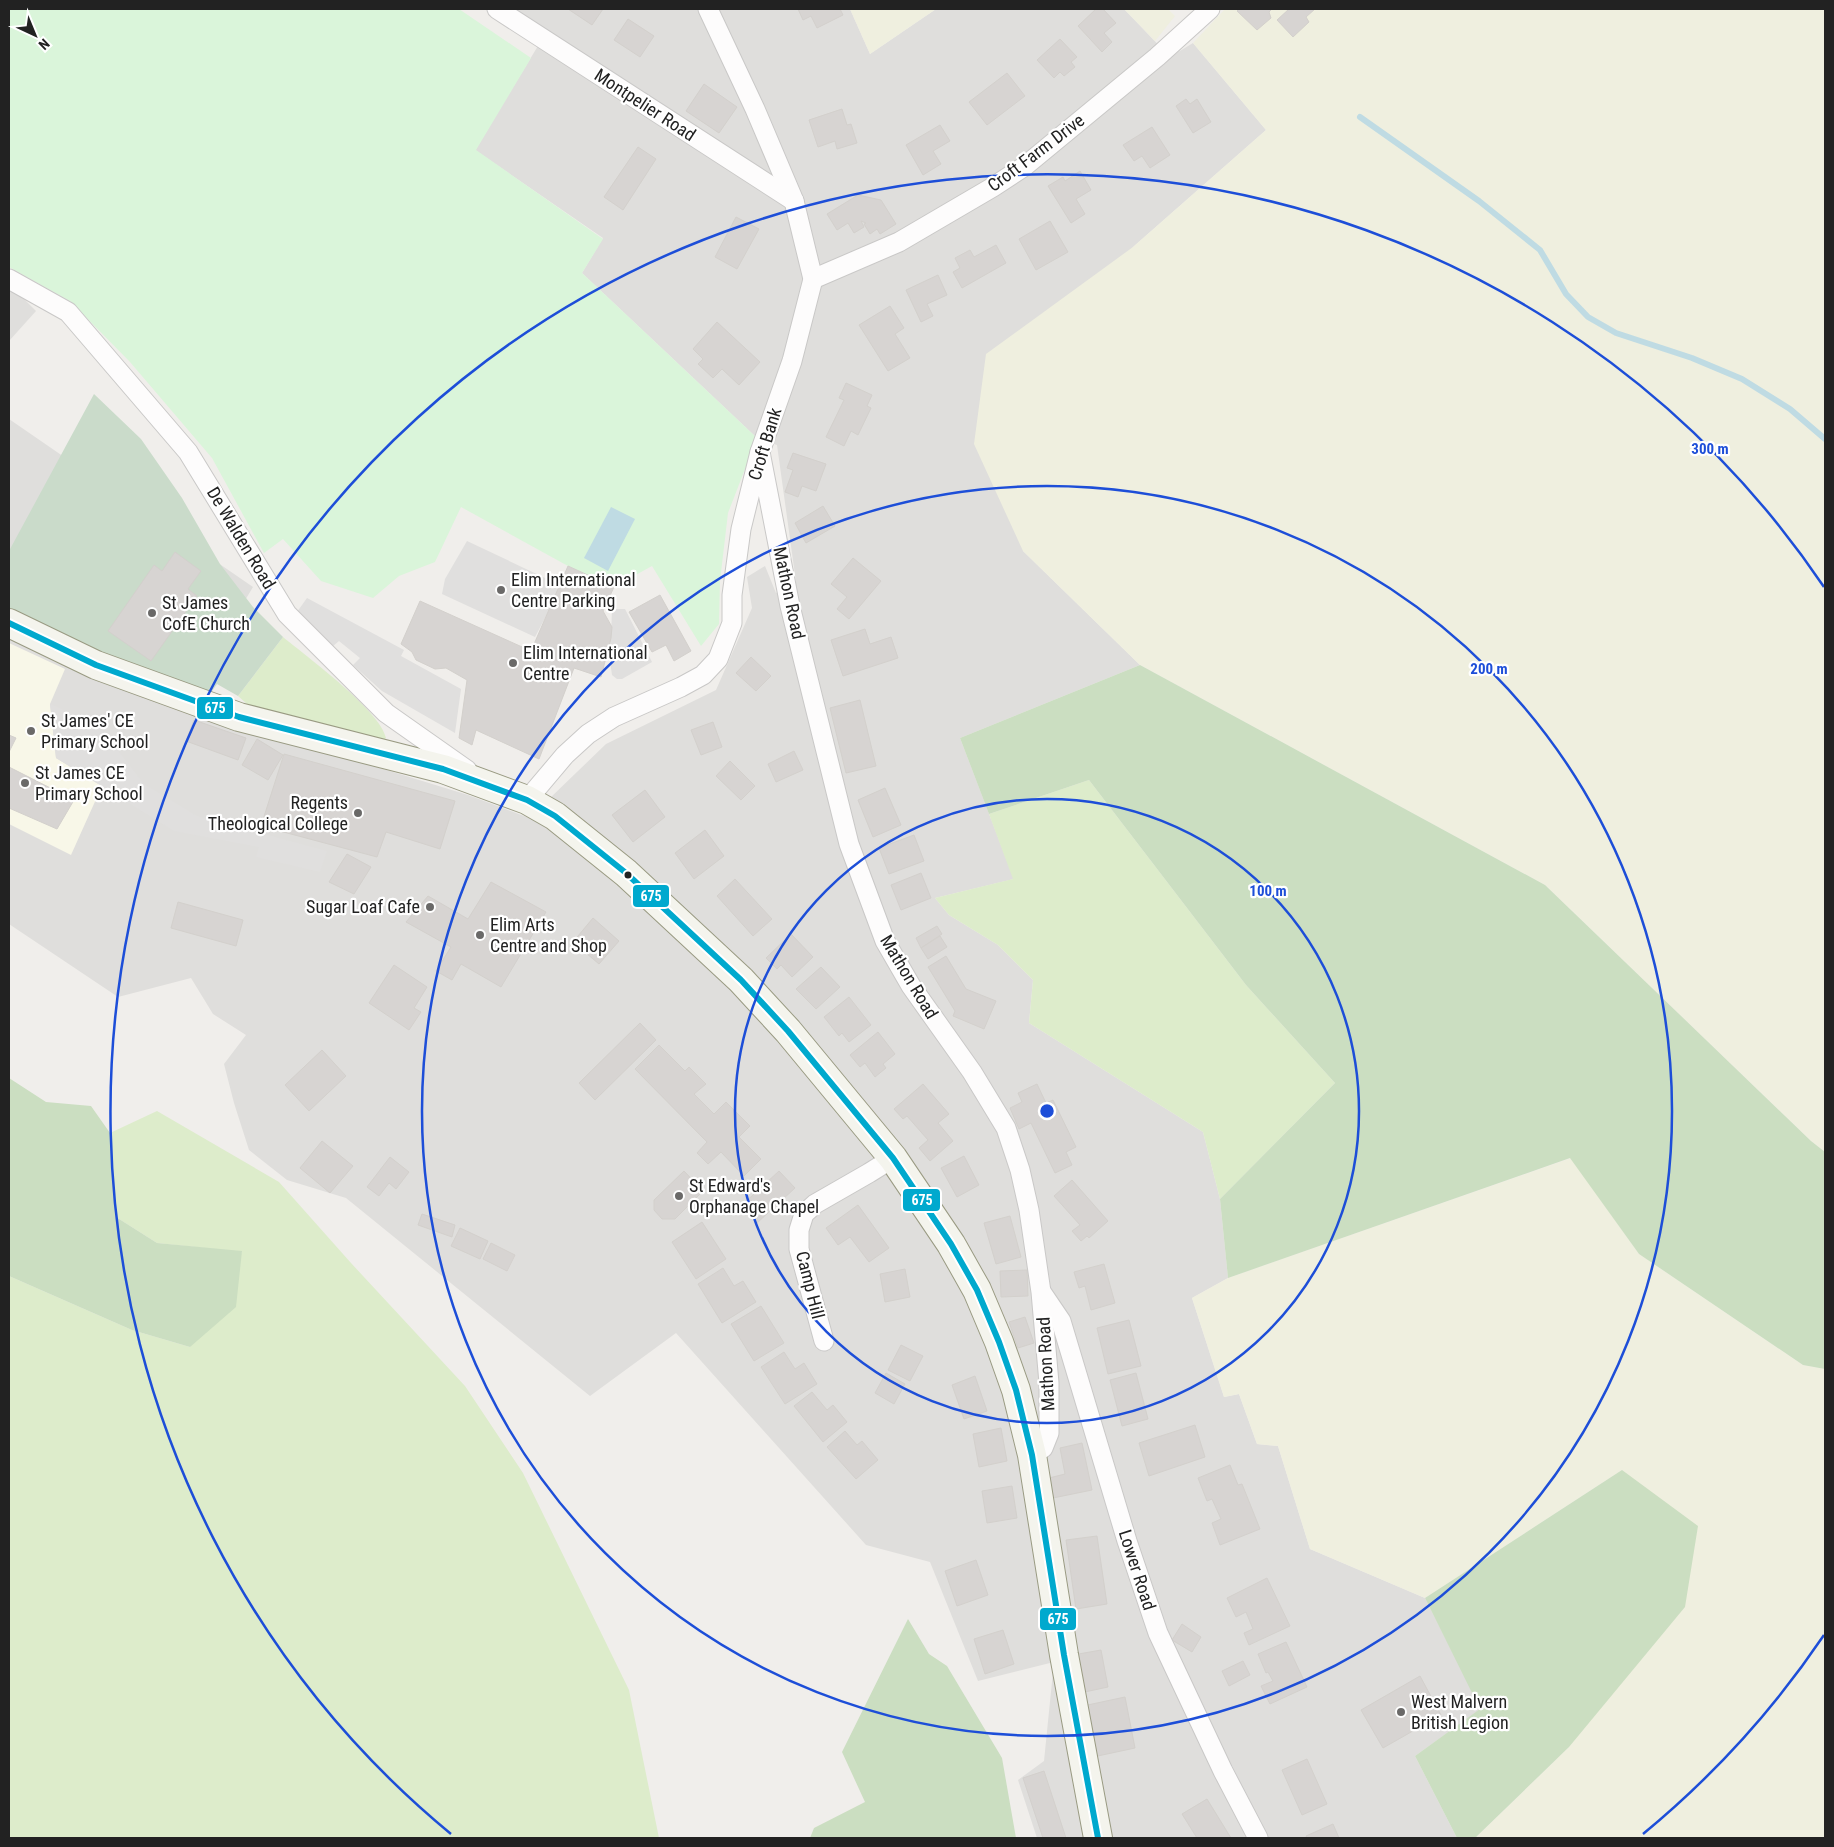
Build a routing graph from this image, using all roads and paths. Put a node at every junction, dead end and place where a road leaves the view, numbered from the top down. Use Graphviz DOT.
graph roads {
  1 [pos="497,9"];
  2 [pos="697,9"];
  3 [pos="1210,9"];
  4 [pos="711,15"];
  5 [pos="794,201"];
  6 [pos="9,279"];
  7 [pos="813,279"];
  8 [pos="760,452"];
  9 [pos="9,623"];
  10 [pos="488,785"];
  11 [pos="527,800"];
  12 [pos="893,1158"];
  13 [pos="1041,1292"];
  14 [pos="824,1341"];
  15 [pos="1032,1455"];
  16 [pos="1098,1838"];
  17 [pos="1258,1838"];
  1 -- 5 [label="street, Montpelier Road"];
  2 -- 4 [label="street"];
  3 -- 7 [label="street, Croft Farm Drive"];
  4 -- 5 [label="street, Croft Bank"];
  5 -- 7 [label="street, Croft Bank"];
  6 -- 10 [label="street, De Walden Road"];
  7 -- 8 [label="street, Croft Bank"];
  8 -- 11 [label="street, Croft Bank"];
  8 -- 13 [label="street, Mathon Road"];
  9 -- 10 [label="main road"];
  10 -- 11 [label="main road"];
  11 -- 12 [label="main road"];
  12 -- 14 [label="street, Camp Hill"];
  12 -- 15 [label="main road"];
  13 -- 15 [label="street, Mathon Road"];
  13 -- 17 [label="street, Lower Road"];
  15 -- 16 [label="main road"];
}
